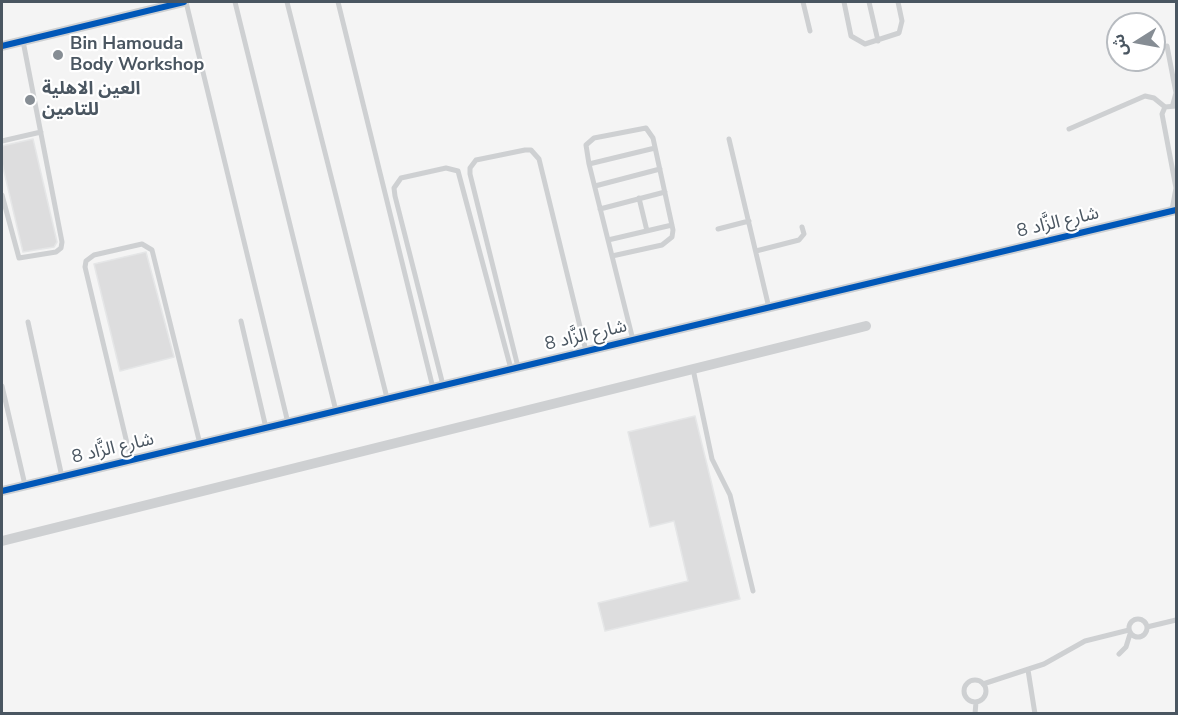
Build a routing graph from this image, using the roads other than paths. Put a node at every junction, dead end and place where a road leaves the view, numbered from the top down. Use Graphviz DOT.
graph roads {
  1 [pos="185,2"];
  2 [pos="235,2"];
  3 [pos="287,2"];
  4 [pos="338,2"];
  5 [pos="803,2"];
  6 [pos="844,2"];
  7 [pos="869,2"];
  8 [pos="898,2"];
  9 [pos="810,31"];
  10 [pos="878,40"];
  11 [pos="23,41"];
  12 [pos="2,46"];
  13 [pos="1167,46"];
  14 [pos="1175,105"];
  15 [pos="1165,107"];
  16 [pos="1069,129"];
  17 [pos="41,132"];
  18 [pos="729,139"];
  19 [pos="2,141"];
  20 [pos="655,148"];
  21 [pos="589,164"];
  22 [pos="660,169"];
  23 [pos="595,186"];
  24 [pos="664,192"];
  25 [pos="2,195"];
  26 [pos="639,198"];
  27 [pos="600,208"];
  28 [pos="1174,211"];
  29 [pos="749,221"];
  30 [pos="672,225"];
  31 [pos="802,227"];
  32 [pos="718,229"];
  33 [pos="647,231"];
  34 [pos="608,240"];
  35 [pos="756,251"];
  36 [pos="612,256"];
  37 [pos="769,308"];
  38 [pos="241,321"];
  39 [pos="28,322"];
  40 [pos="866,326"];
  41 [pos="633,340"];
  42 [pos="586,351"];
  43 [pos="515,368"];
  44 [pos="693,369"];
  45 [pos="2,386"];
  46 [pos="438,387"];
  47 [pos="387,399"];
  48 [pos="336,411"];
  49 [pos="288,423"];
  50 [pos="266,428"];
  51 [pos="200,444"];
  52 [pos="131,460"];
  53 [pos="62,477"];
  54 [pos="26,485"];
  55 [pos="2,491"];
  56 [pos="2,541"];
  57 [pos="753,591"];
  58 [pos="1176,620"];
  59 [pos="1147,627"];
  60 [pos="1129,632"];
  61 [pos="1119,654"];
  62 [pos="1028,670"];
  63 [pos="983,684"];
  64 [pos="976,702"];
  65 [pos="975,714"];
  66 [pos="1035,714"];
  1 -- 11 [label="street"];
  1 -- 49 [label="lane"];
  2 -- 48 [label="lane"];
  3 -- 47 [label="lane"];
  4 -- 46 [label="lane"];
  5 -- 9 [label="lane"];
  6 -- 10 [label="lane"];
  7 -- 10 [label="lane"];
  8 -- 10 [label="lane"];
  11 -- 12 [label="street"];
  11 -- 17 [label="lane"];
  13 -- 14 [label="lane"];
  14 -- 15 [label="lane"];
  15 -- 16 [label="lane"];
  15 -- 28 [label="lane"];
  17 -- 19 [label="lane"];
  17 -- 25 [label="lane"];
  18 -- 29 [label="lane"];
  20 -- 21 [label="lane"];
  20 -- 21 [label="lane"];
  20 -- 22 [label="lane"];
  21 -- 23 [label="lane"];
  22 -- 23 [label="lane"];
  22 -- 24 [label="lane"];
  23 -- 27 [label="lane"];
  24 -- 26 [label="lane"];
  24 -- 30 [label="lane"];
  26 -- 27 [label="lane"];
  26 -- 33 [label="lane"];
  27 -- 34 [label="lane"];
  28 -- 37 [label="street, شارع الزَّاد 8"];
  29 -- 32 [label="lane"];
  29 -- 35 [label="lane"];
  30 -- 33 [label="lane"];
  30 -- 36 [label="lane"];
  31 -- 35 [label="lane"];
  33 -- 34 [label="lane"];
  34 -- 36 [label="lane"];
  35 -- 37 [label="lane"];
  36 -- 41 [label="lane"];
  37 -- 41 [label="street, شارع الزَّاد 8"];
  38 -- 50 [label="lane"];
  39 -- 53 [label="lane"];
  40 -- 44 [label="street"];
  41 -- 42 [label="street, شارع الزَّاد 8"];
  42 -- 43 [label="street, شارع الزَّاد 8"];
  42 -- 43 [label="lane"];
  43 -- 46 [label="street, شارع الزَّاد 8"];
  43 -- 46 [label="lane"];
  44 -- 56 [label="street"];
  44 -- 57 [label="lane"];
  45 -- 54 [label="lane"];
  46 -- 47 [label="street, شارع الزَّاد 8"];
  47 -- 48 [label="street, شارع الزَّاد 8"];
  48 -- 49 [label="street, شارع الزَّاد 8"];
  49 -- 50 [label="street, شارع الزَّاد 8"];
  50 -- 51 [label="street, شارع الزَّاد 8"];
  51 -- 52 [label="street, شارع الزَّاد 8"];
  51 -- 52 [label="lane"];
  52 -- 53 [label="street, شارع الزَّاد 8"];
  53 -- 54 [label="street, شارع الزَّاد 8"];
  54 -- 55 [label="street, شارع الزَّاد 8"];
  58 -- 59 [label="lane"];
  59 -- 60 [label="lane"];
  59 -- 60 [label="lane"];
  60 -- 61 [label="lane"];
  60 -- 62 [label="lane"];
  62 -- 63 [label="lane"];
  62 -- 66 [label="lane"];
  63 -- 64 [label="lane"];
  63 -- 64 [label="lane"];
  64 -- 65 [label="lane"];
}
